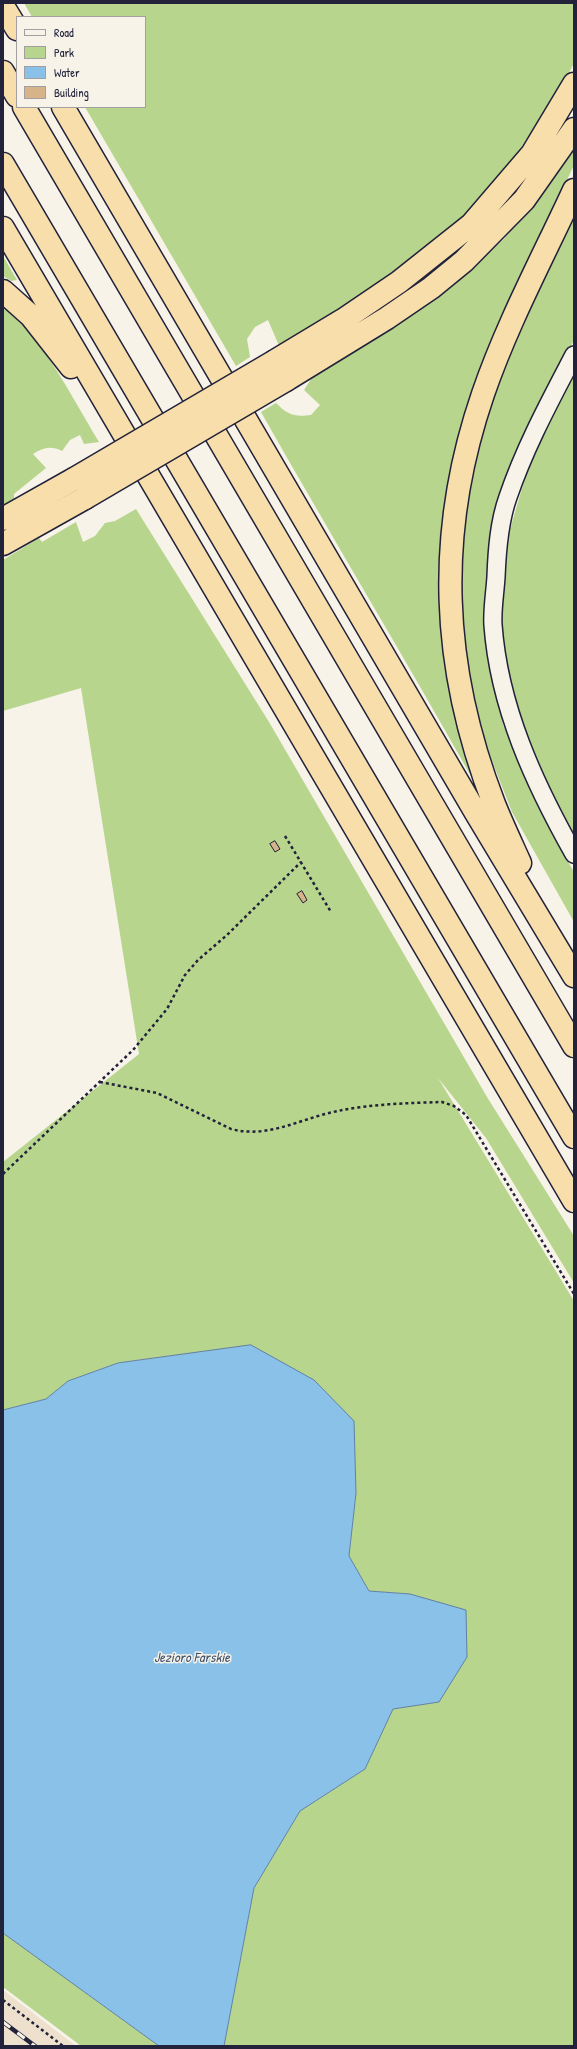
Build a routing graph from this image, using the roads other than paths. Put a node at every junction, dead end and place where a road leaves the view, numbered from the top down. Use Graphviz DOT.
graph roads {
  1 [pos="3,6"];
  2 [pos="16,27"];
  3 [pos="3,72"];
  4 [pos="574,84"];
  5 [pos="16,94"];
  6 [pos="25,108"];
  7 [pos="64,108"];
  8 [pos="574,129"];
  9 [pos="3,164"];
  10 [pos="574,190"];
  11 [pos="3,228"];
  12 [pos="3,291"];
  13 [pos="574,355"];
  14 [pos="121,430"];
  15 [pos="3,519"];
  16 [pos="3,544"];
  17 [pos="574,854"];
  18 [pos="556,944"];
  19 [pos="574,976"];
  20 [pos="574,1046"];
  21 [pos="574,1137"];
  22 [pos="574,1201"];
  1 -- 2 [label="highway"];
  3 -- 5 [label="highway"];
  4 -- 15 [label="highway, bridge"];
  6 -- 20 [label="highway"];
  7 -- 18 [label="highway"];
  8 -- 16 [label="highway, bridge"];
  9 -- 21 [label="highway"];
  10 -- 18 [label="highway"];
  11 -- 14 [label="highway"];
  12 -- 14 [label="highway"];
  13 -- 17 [label="lane"];
  14 -- 22 [label="highway"];
  18 -- 19 [label="highway"];
}
